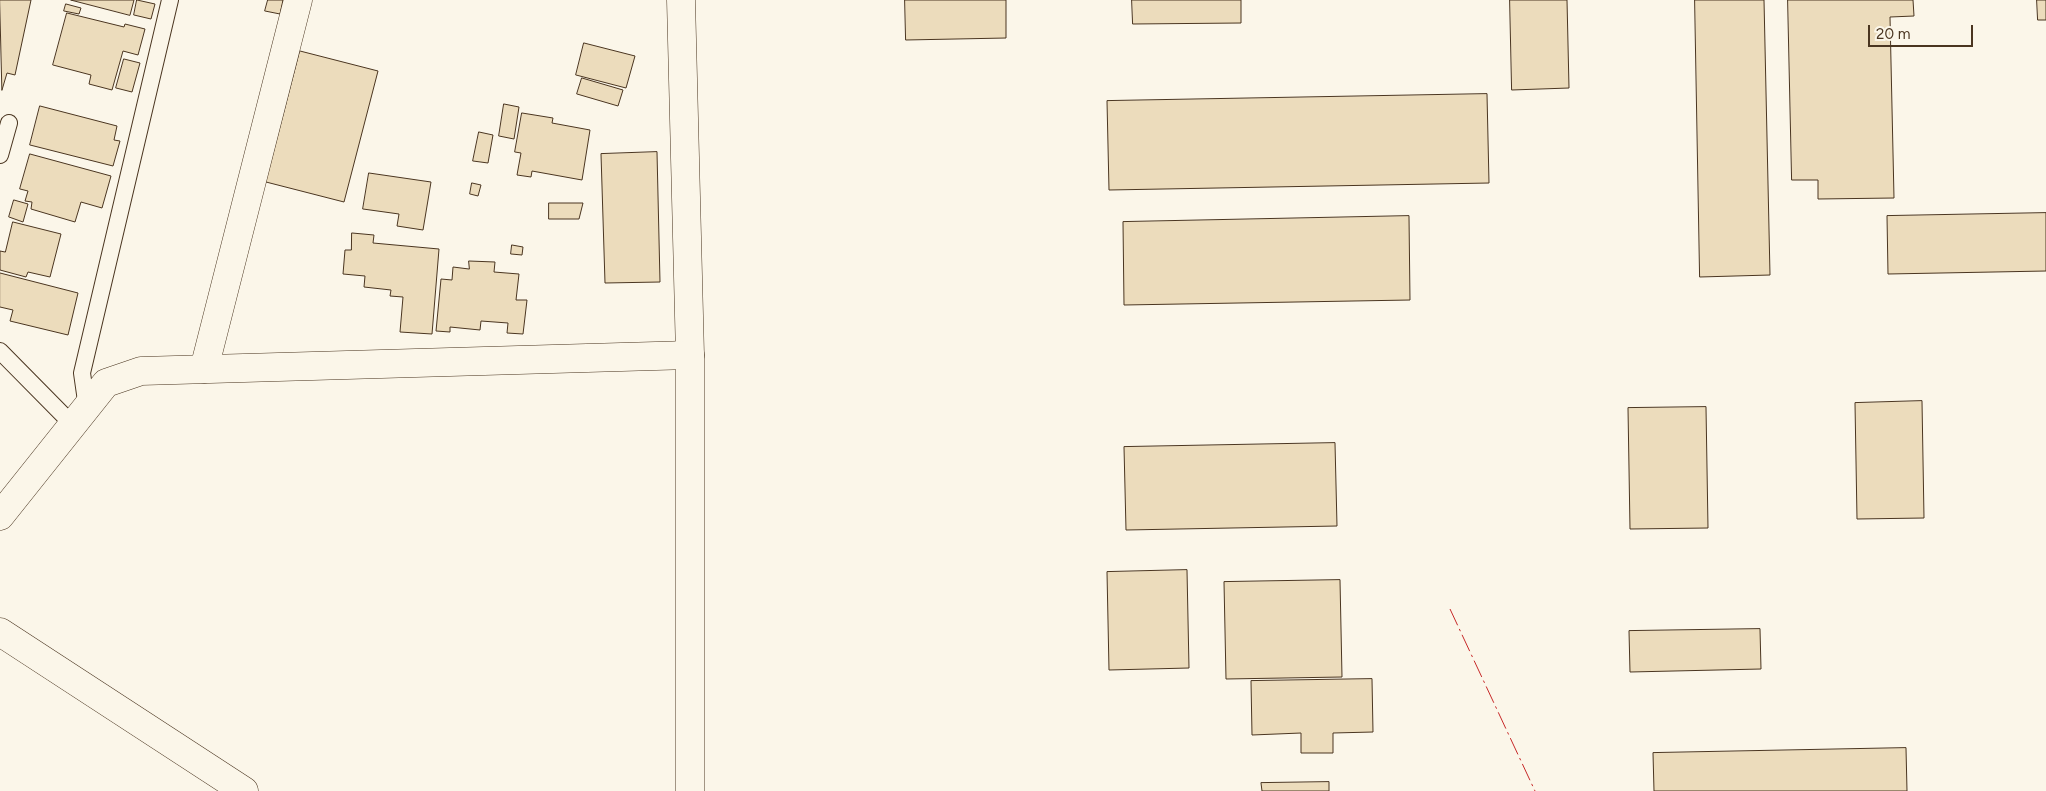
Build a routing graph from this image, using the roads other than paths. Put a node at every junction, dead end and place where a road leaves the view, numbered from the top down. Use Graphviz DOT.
graph roads {
  1 [pos="170,0"];
  2 [pos="298,0"];
  3 [pos="681,0"];
  4 [pos="9,123"];
  5 [pos="0,155"];
  6 [pos="0,351"];
  7 [pos="690,355"];
  8 [pos="204,369"];
  9 [pos="80,416"];
  10 [pos="0,516"];
  11 [pos="0,632"];
  12 [pos="244,791"];
  13 [pos="690,791"];
  1 -- 9 [label="lane"];
  2 -- 8 [label="street"];
  3 -- 7 [label="street"];
  4 -- 5 [label="lane"];
  6 -- 9 [label="lane"];
  7 -- 8 [label="street"];
  7 -- 13 [label="street"];
  8 -- 9 [label="street"];
  9 -- 10 [label="street"];
  11 -- 12 [label="street"];
}
